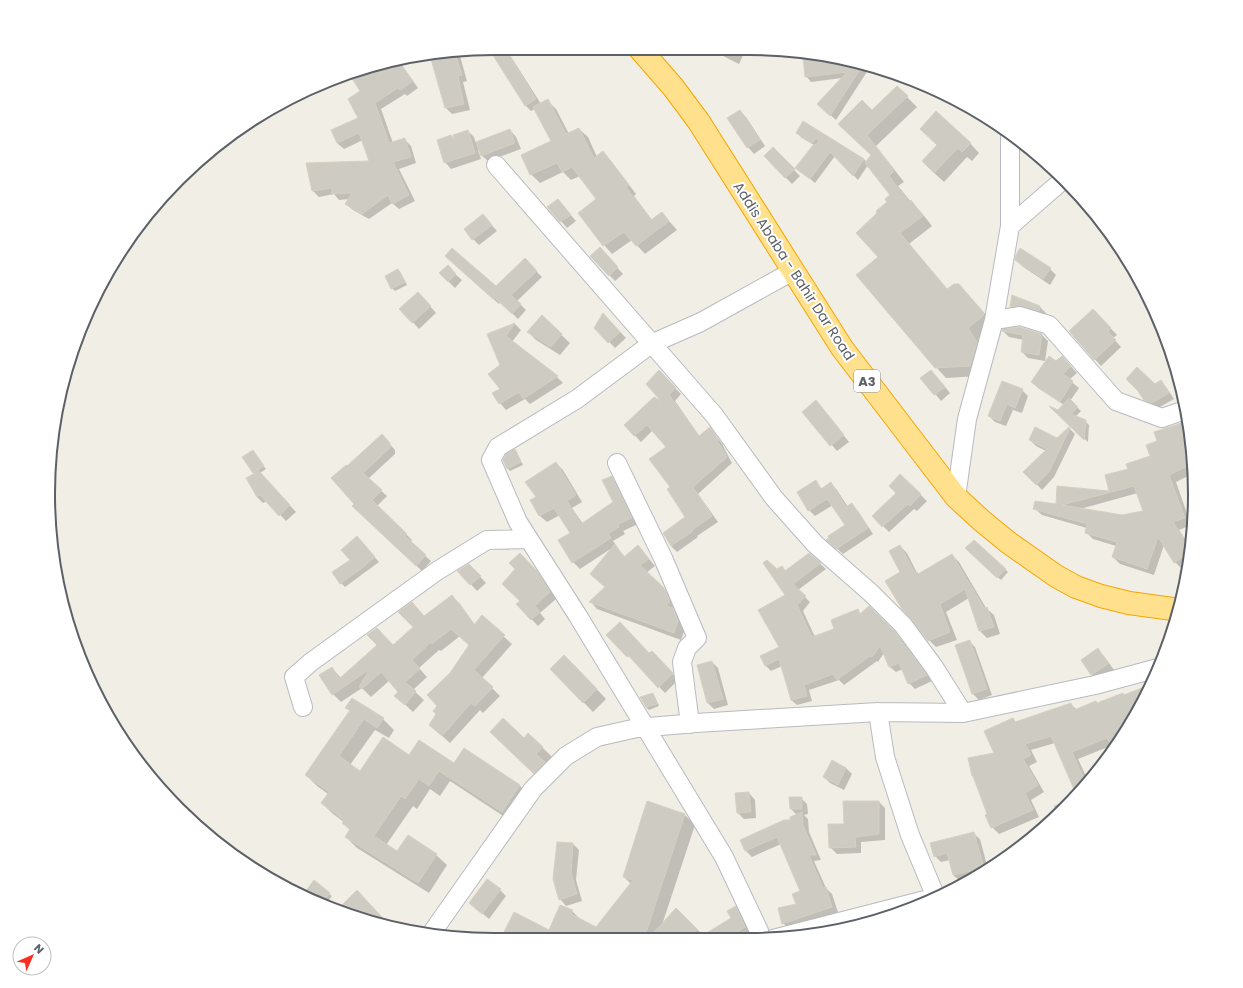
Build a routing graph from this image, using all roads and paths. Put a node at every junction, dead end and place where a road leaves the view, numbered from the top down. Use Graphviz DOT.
graph roads {
  1 [pos="646,55"];
  2 [pos="1010,142"];
  3 [pos="496,165"];
  4 [pos="1059,184"];
  5 [pos="1010,226"];
  6 [pos="793,271"];
  7 [pos="994,320"];
  8 [pos="652,344"];
  9 [pos="1180,412"];
  10 [pos="617,463"];
  11 [pos="956,497"];
  12 [pos="528,539"];
  13 [pos="1173,609"];
  14 [pos="1150,674"];
  15 [pos="303,706"];
  16 [pos="878,712"];
  17 [pos="963,713"];
  18 [pos="690,724"];
  19 [pos="646,727"];
  20 [pos="934,892"];
  21 [pos="899,907"];
  22 [pos="819,927"];
  23 [pos="435,929"];
  24 [pos="759,933"];
  1 -- 6 [label="highway, Addis Ababa - Bahir Dar Road / A3"];
  2 -- 5 [label="street"];
  3 -- 8 [label="street"];
  4 -- 5 [label="street"];
  5 -- 7 [label="street"];
  6 -- 8 [label="street"];
  6 -- 11 [label="highway, Addis Ababa - Bahir Dar Road / A3"];
  7 -- 9 [label="street"];
  7 -- 11 [label="street"];
  8 -- 12 [label="street"];
  8 -- 17 [label="street"];
  10 -- 18 [label="street"];
  11 -- 13 [label="highway, Addis Ababa - Bahir Dar Road / A3"];
  12 -- 15 [label="street"];
  12 -- 19 [label="street"];
  14 -- 17 [label="street"];
  16 -- 17 [label="street"];
  16 -- 18 [label="street"];
  16 -- 20 [label="street"];
  18 -- 19 [label="street"];
  19 -- 23 [label="street"];
  19 -- 24 [label="street"];
  21 -- 22 [label="street"];
}
